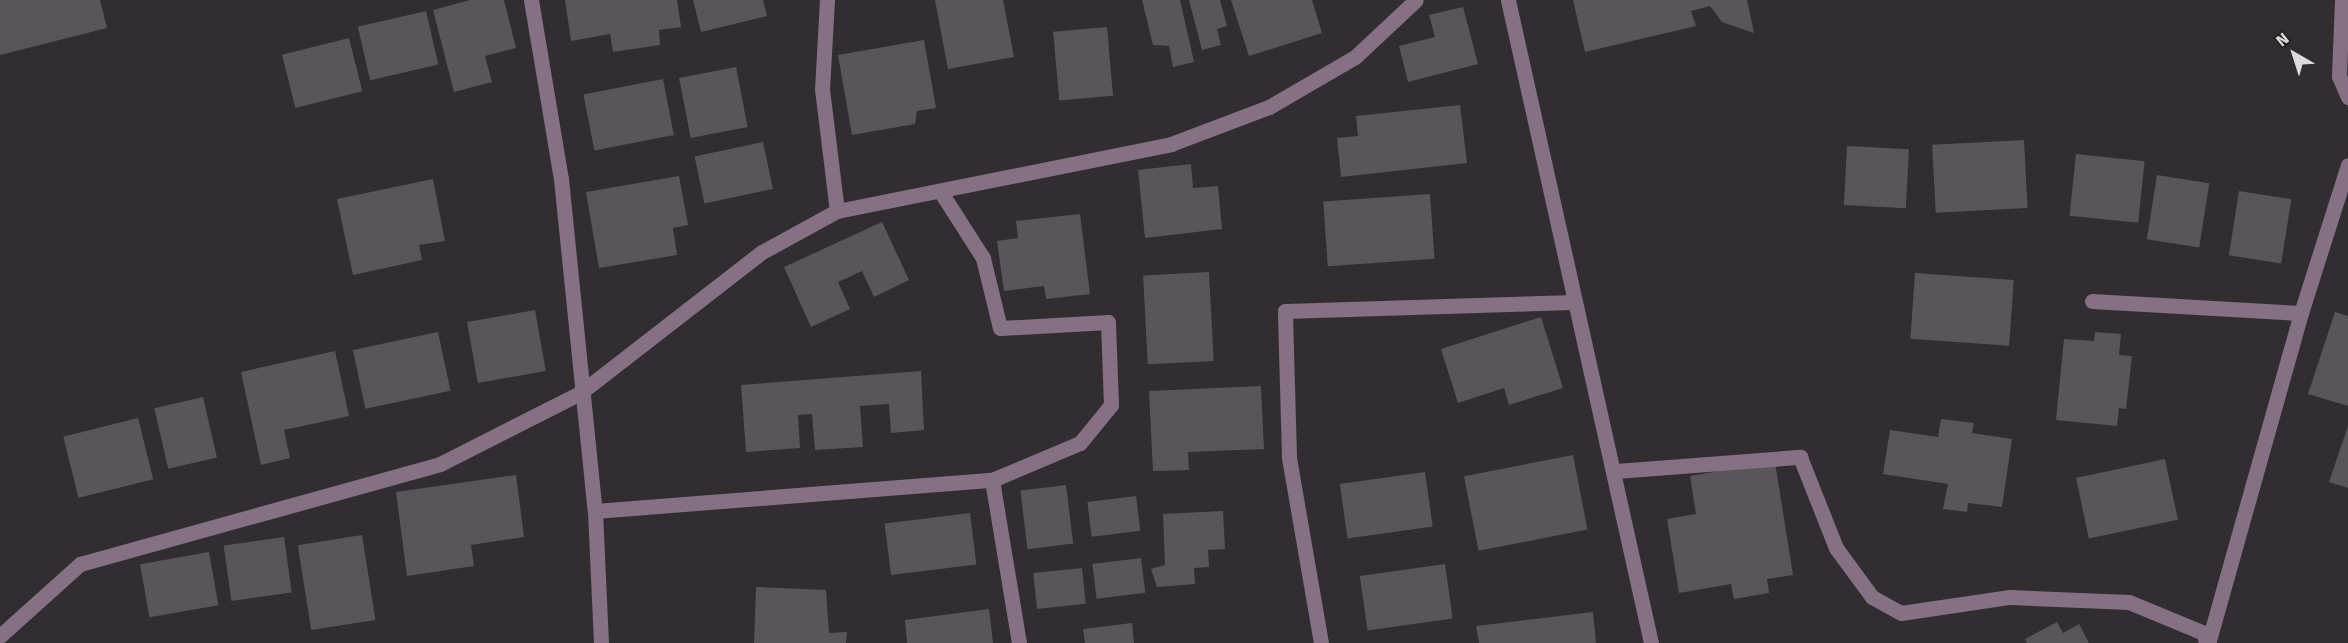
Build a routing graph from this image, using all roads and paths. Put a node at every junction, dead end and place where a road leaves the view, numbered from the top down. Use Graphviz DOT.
graph roads {
  1 [pos="531,0"];
  2 [pos="827,0"];
  3 [pos="1416,0"];
  4 [pos="1508,0"];
  5 [pos="2342,0"];
  6 [pos="2348,97"];
  7 [pos="2348,165"];
  8 [pos="942,194"];
  9 [pos="837,212"];
  10 [pos="2092,301"];
  11 [pos="1574,302"];
  12 [pos="2301,313"];
  13 [pos="580,393"];
  14 [pos="1616,471"];
  15 [pos="992,480"];
  16 [pos="595,511"];
  17 [pos="0,636"];
  18 [pos="601,643"];
  19 [pos="1019,643"];
  20 [pos="1321,643"];
  21 [pos="1651,643"];
  22 [pos="2207,643"];
  1 -- 13 [label="street"];
  2 -- 9 [label="street"];
  3 -- 8 [label="street"];
  4 -- 11 [label="street"];
  5 -- 6 [label="street"];
  7 -- 12 [label="street"];
  8 -- 9 [label="street"];
  8 -- 15 [label="street"];
  9 -- 13 [label="street"];
  10 -- 12 [label="street"];
  11 -- 14 [label="street"];
  11 -- 20 [label="street"];
  12 -- 22 [label="street"];
  13 -- 16 [label="street"];
  13 -- 17 [label="street"];
  14 -- 21 [label="street"];
  14 -- 22 [label="street"];
  15 -- 16 [label="street"];
  15 -- 19 [label="street"];
  16 -- 18 [label="street"];
}
